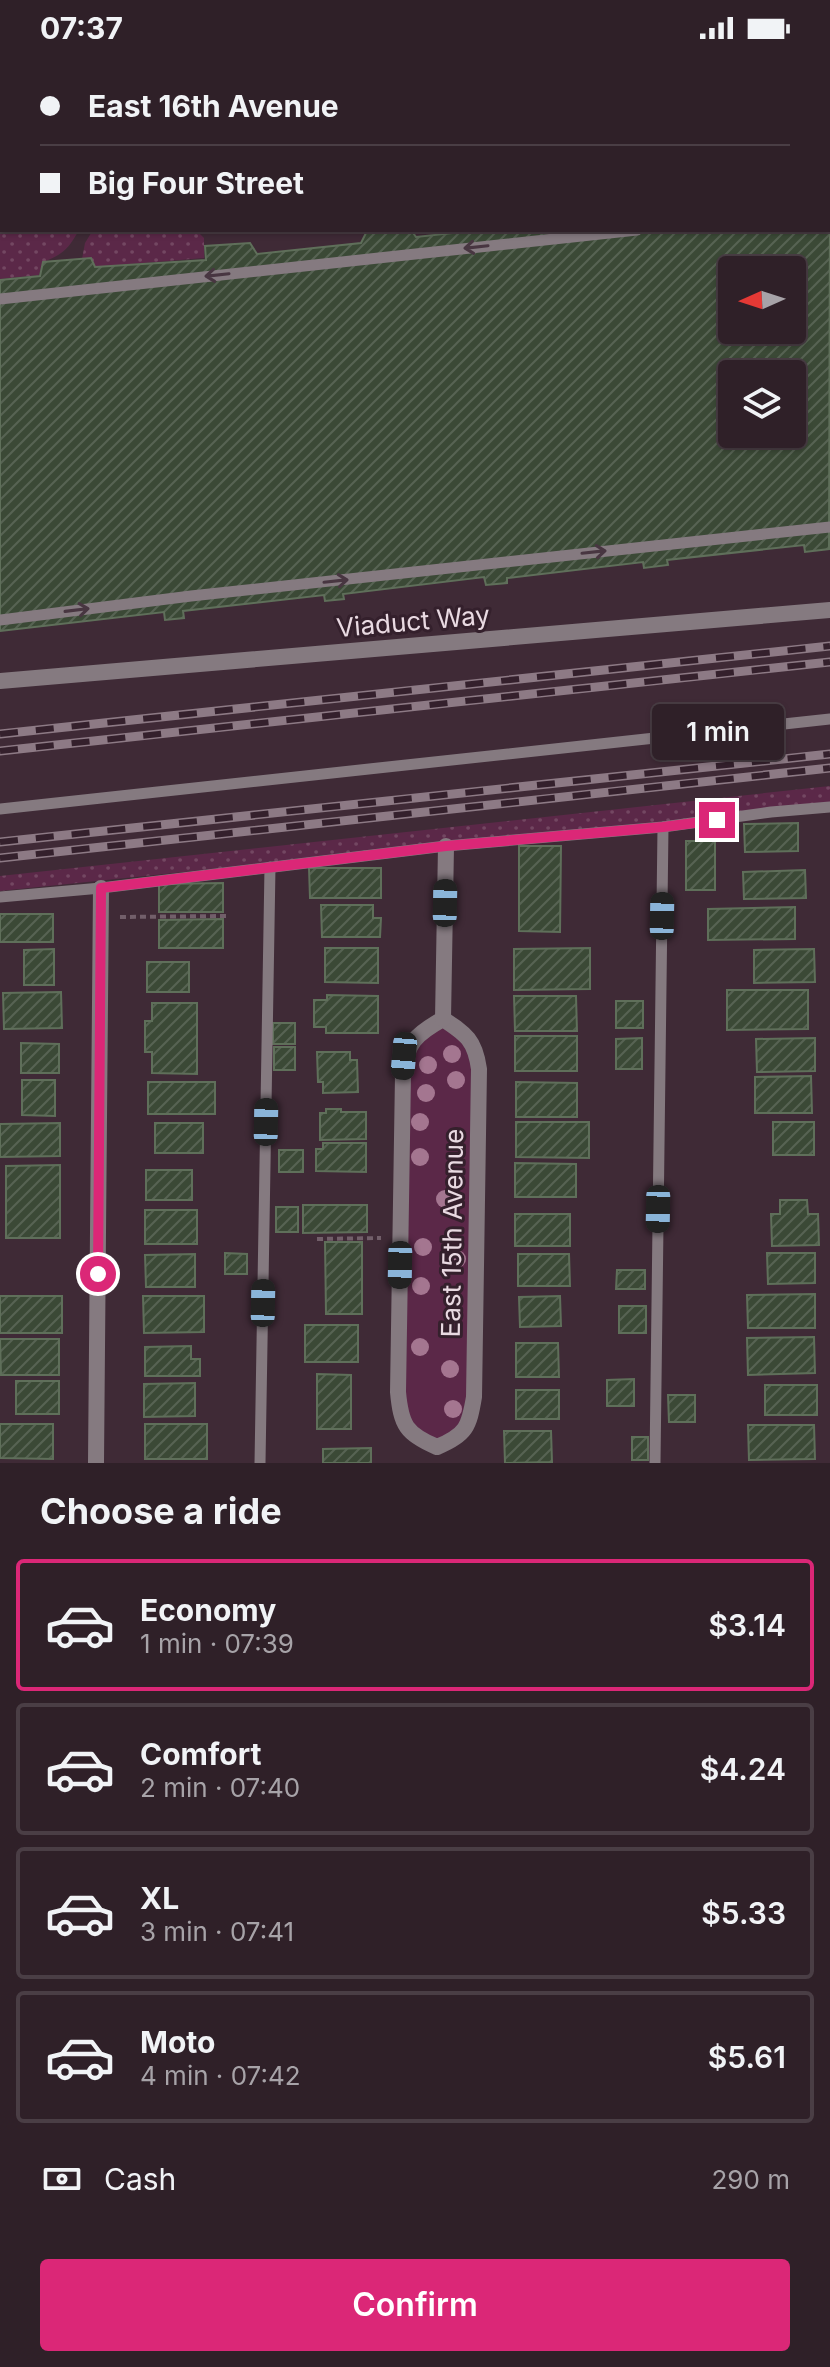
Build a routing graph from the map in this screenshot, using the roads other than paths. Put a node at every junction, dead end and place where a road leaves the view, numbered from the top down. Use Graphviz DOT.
graph roads {
  1 [pos="619,232"];
  2 [pos="0,299"];
  3 [pos="830,527"];
  4 [pos="830,610"];
  5 [pos="0,620"];
  6 [pos="0,681"];
  7 [pos="830,719"];
  8 [pos="830,807"];
  9 [pos="0,809"];
  10 [pos="663,827"];
  11 [pos="446,846"];
  12 [pos="270,867"];
  13 [pos="101,888"];
  14 [pos="0,897"];
  15 [pos="443,1019"];
  16 [pos="437,1455"];
  17 [pos="96,1463"];
  18 [pos="260,1463"];
  19 [pos="655,1463"];
  1 -- 2 [label="lane, one-way"];
  5 -- 3 [label="lane, one-way"];
  4 -- 6 [label="street, Viaduct Way"];
  7 -- 9 [label="lane"];
  8 -- 10 [label="lane"];
  10 -- 11 [label="lane"];
  10 -- 19 [label="lane"];
  11 -- 12 [label="lane"];
  11 -- 15 [label="street"];
  12 -- 13 [label="lane"];
  12 -- 18 [label="lane"];
  13 -- 14 [label="lane"];
  13 -- 17 [label="street"];
  15 -- 16 [label="street, East 15th Avenue"];
  15 -- 16 [label="street, East 15th Avenue"];
}
